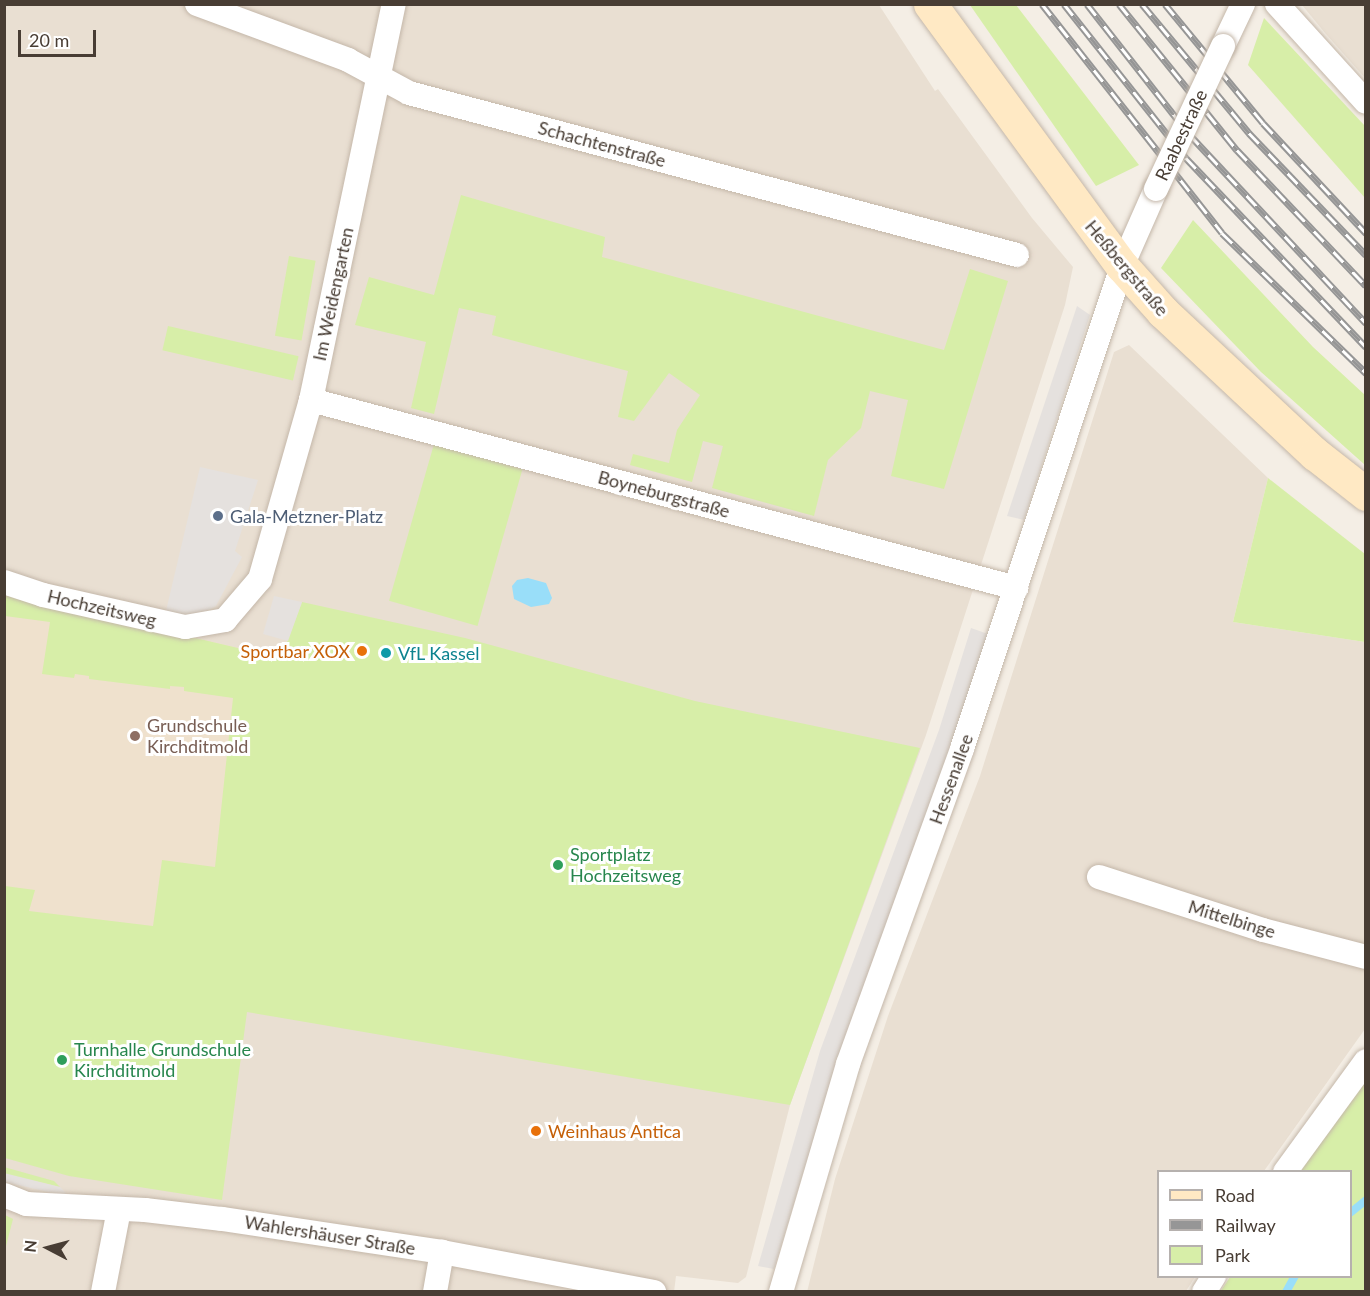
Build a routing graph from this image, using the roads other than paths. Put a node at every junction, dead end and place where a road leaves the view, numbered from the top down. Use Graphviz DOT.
graph roads {
  1 [pos="197,4"];
  2 [pos="394,4"];
  3 [pos="930,4"];
  4 [pos="1244,4"];
  5 [pos="1277,4"];
  6 [pos="378,76"];
  7 [pos="1365,102"];
  8 [pos="1017,255"];
  9 [pos="1122,266"];
  10 [pos="311,400"];
  11 [pos="1365,494"];
  12 [pos="4,582"];
  13 [pos="1016,588"];
  14 [pos="200,625"];
  15 [pos="1099,877"];
  16 [pos="1365,957"];
  17 [pos="1365,1061"];
  18 [pos="1286,1170"];
  19 [pos="4,1196"];
  20 [pos="119,1210"];
  21 [pos="442,1252"];
  22 [pos="1213,1278"];
  23 [pos="103,1292"];
  24 [pos="435,1292"];
  25 [pos="654,1292"];
  26 [pos="781,1292"];
  27 [pos="1204,1292"];
  1 -- 6 [label="street, Schachtenstraße"];
  2 -- 6 [label="street, Im Weidengarten"];
  3 -- 9 [label="main road, Heßbergstraße"];
  4 -- 9 [label="street, Raabestraße, bridge"];
  5 -- 7 [label="street"];
  6 -- 8 [label="street, Schachtenstraße"];
  6 -- 10 [label="street, Im Weidengarten"];
  9 -- 11 [label="main road, Heßbergstraße"];
  9 -- 13 [label="street, Hessenallee"];
  10 -- 13 [label="street, Boyneburgstraße"];
  10 -- 14 [label="street, Im Weidengarten"];
  12 -- 14 [label="street, Hochzeitsweg"];
  13 -- 26 [label="street, Hessenallee"];
  15 -- 16 [label="street, Mittelbinge"];
  17 -- 18 [label="street"];
  19 -- 20 [label="street, Wahlershäuser Straße"];
  20 -- 21 [label="street, Wahlershäuser Straße"];
  20 -- 23 [label="street"];
  21 -- 24 [label="street"];
  21 -- 25 [label="street, Wahlershäuser Straße"];
  22 -- 27 [label="street"];
}
